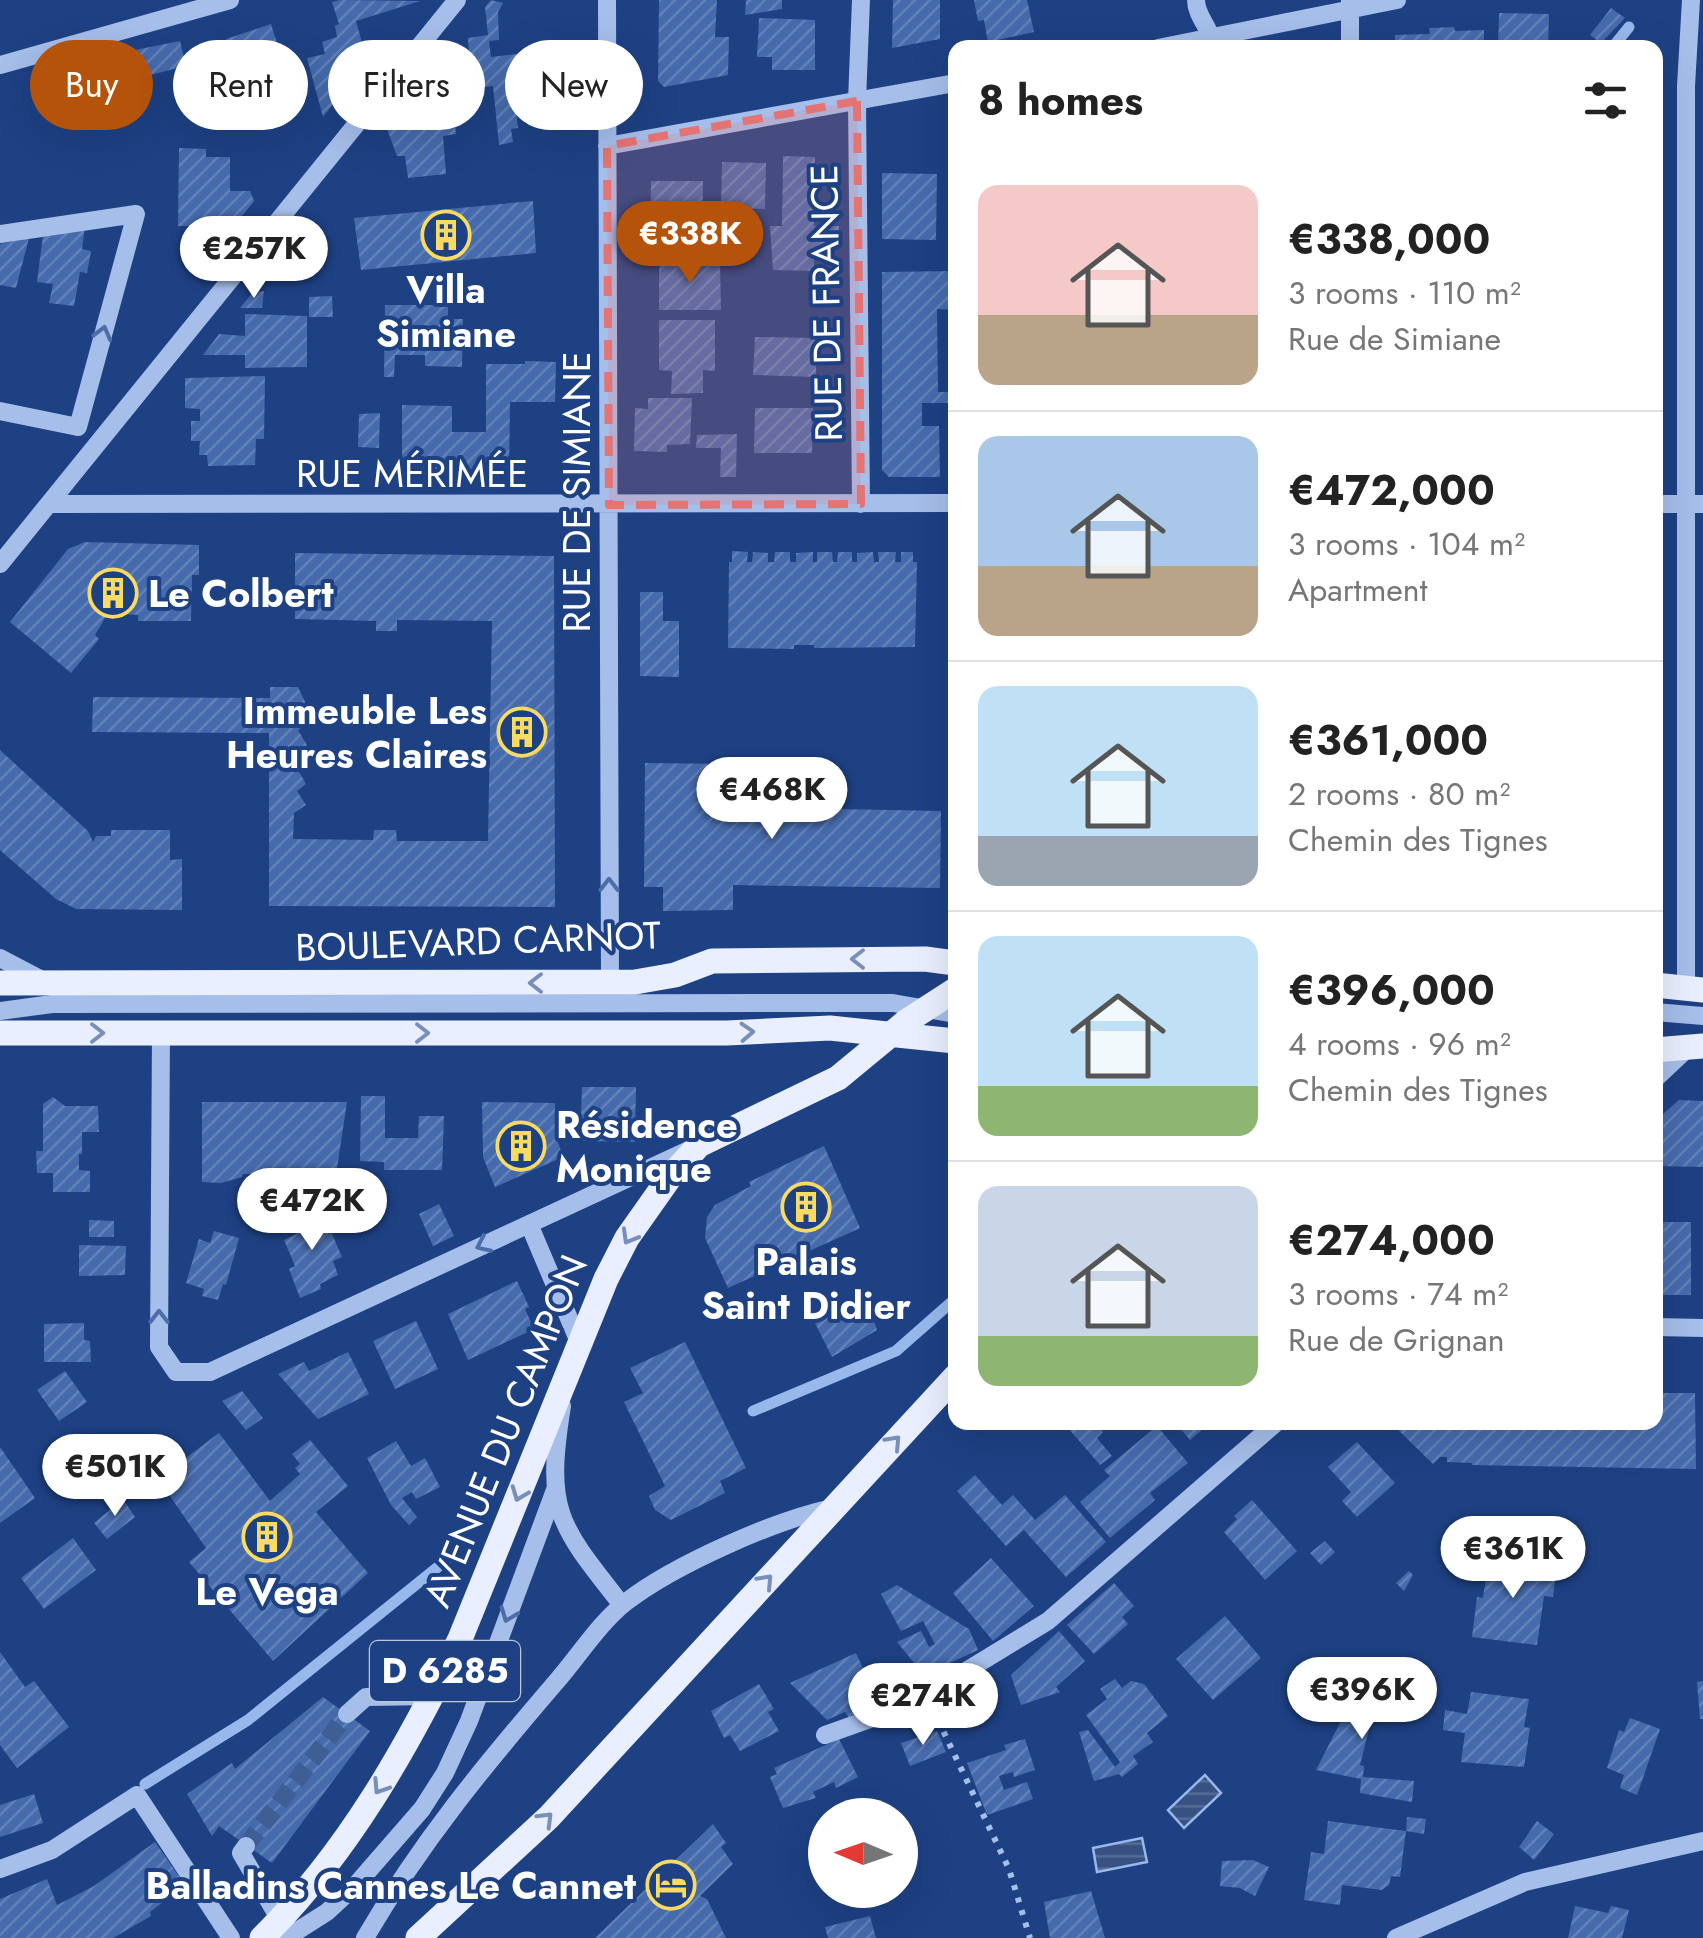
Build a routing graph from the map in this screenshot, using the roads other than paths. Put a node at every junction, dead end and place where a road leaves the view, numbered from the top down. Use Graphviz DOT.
graph roads {
  1 [pos="230,0"];
  2 [pos="457,0"];
  3 [pos="607,0"];
  4 [pos="862,0"];
  5 [pos="1196,0"];
  6 [pos="1397,0"];
  7 [pos="1691,0"];
  8 [pos="1350,5"];
  9 [pos="1211,40"];
  10 [pos="1223,40"];
  11 [pos="1350,40"];
  12 [pos="0,65"];
  13 [pos="948,84"];
  14 [pos="856,101"];
  15 [pos="607,146"];
  16 [pos="0,234"];
  17 [pos="0,411"];
  18 [pos="78,427"];
  19 [pos="96,446"];
  20 [pos="948,503"];
  21 [pos="49,504"];
  22 [pos="861,504"];
  23 [pos="1663,504"];
  24 [pos="1694,504"];
  25 [pos="609,505"];
  26 [pos="0,564"];
  27 [pos="0,958"];
  28 [pos="948,962"];
  29 [pos="610,983"];
  30 [pos="0,984"];
  31 [pos="52,984"];
  32 [pos="1663,986"];
  33 [pos="1694,988"];
  34 [pos="948,994"];
  35 [pos="925,1008"];
  36 [pos="0,1011"];
  37 [pos="948,1013"];
  38 [pos="1663,1013"];
  39 [pos="1703,1016"];
  40 [pos="894,1032"];
  41 [pos="0,1033"];
  42 [pos="161,1033"];
  43 [pos="948,1040"];
  44 [pos="1696,1047"];
  45 [pos="1663,1049"];
  46 [pos="1663,1073"];
  47 [pos="699,1145"];
  48 [pos="528,1224"];
  49 [pos="1663,1327"];
  50 [pos="1703,1328"];
  51 [pos="579,1342"];
  52 [pos="568,1370"];
  53 [pos="948,1385"];
  54 [pos="1268,1430"];
  55 [pos="555,1490"];
  56 [pos="833,1508"];
  57 [pos="622,1605"];
  58 [pos="433,1696"];
  59 [pos="347,1714"];
  60 [pos="825,1735"];
  61 [pos="1703,1841"];
  62 [pos="246,1846"];
  63 [pos="0,1869"];
  64 [pos="276,1932"];
  65 [pos="231,1938"];
  66 [pos="365,1938"];
  67 [pos="418,1938"];
  68 [pos="1396,1938"];
  1 -- 12 [label="street"];
  2 -- 19 [label="street"];
  3 -- 15 [label="street, RUE DE SIMIANE"];
  4 -- 14 [label="street, RUE DE FRANCE"];
  5 -- 9 [label="street"];
  6 -- 8 [label="street"];
  7 -- 24 [label="street"];
  8 -- 10 [label="street"];
  8 -- 11 [label="street"];
  13 -- 14 [label="street"];
  14 -- 15 [label="street"];
  14 -- 22 [label="street, RUE DE FRANCE"];
  15 -- 25 [label="street, RUE DE SIMIANE"];
  18 -- 16 [label="street, one-way"];
  17 -- 18 [label="street"];
  18 -- 19 [label="street"];
  19 -- 21 [label="street"];
  20 -- 22 [label="street, RUE MÉRIMÉE"];
  21 -- 25 [label="street, RUE MÉRIMÉE"];
  21 -- 26 [label="street"];
  22 -- 25 [label="street, RUE MÉRIMÉE"];
  23 -- 24 [label="street"];
  24 -- 33 [label="street"];
  29 -- 25 [label="street, RUE DE SIMIANE, one-way"];
  27 -- 31 [label="street"];
  28 -- 29 [label="main road, BOULEVARD CARNOT, one-way"];
  29 -- 31 [label="main road, BOULEVARD CARNOT, one-way"];
  30 -- 31 [label="main road, BOULEVARD CARNOT"];
  32 -- 33 [label="main road"];
  34 -- 35 [label="main road"];
  35 -- 36 [label="street"];
  35 -- 37 [label="street"];
  35 -- 40 [label="main road"];
  38 -- 39 [label="street"];
  42 -- 40 [label="main road, one-way"];
  40 -- 43 [label="main road"];
  40 -- 47 [label="main road, AVENUE DU CAMPON / D 6285"];
  41 -- 42 [label="main road, one-way"];
  48 -- 42 [label="street, one-way"];
  44 -- 45 [label="main road"];
  44 -- 46 [label="street"];
  47 -- 48 [label="street"];
  47 -- 51 [label="main road, AVENUE DU CAMPON / D 6285, one-way"];
  48 -- 51 [label="street"];
  49 -- 50 [label="street"];
  51 -- 52 [label="main road, AVENUE DU CAMPON / D 6285"];
  52 -- 55 [label="street"];
  52 -- 58 [label="main road, AVENUE DU CAMPON / D 6285, one-way"];
  56 -- 53 [label="main road, one-way"];
  54 -- 60 [label="street"];
  55 -- 57 [label="street"];
  55 -- 64 [label="street, one-way"];
  56 -- 57 [label="street"];
  67 -- 56 [label="main road, one-way"];
  57 -- 66 [label="street"];
  58 -- 59 [label="street"];
  58 -- 64 [label="main road, AVENUE DU CAMPON / D 6285, one-way"];
  61 -- 68 [label="street"];
  62 -- 64 [label="street"];
  63 -- 65 [label="street"];
}
